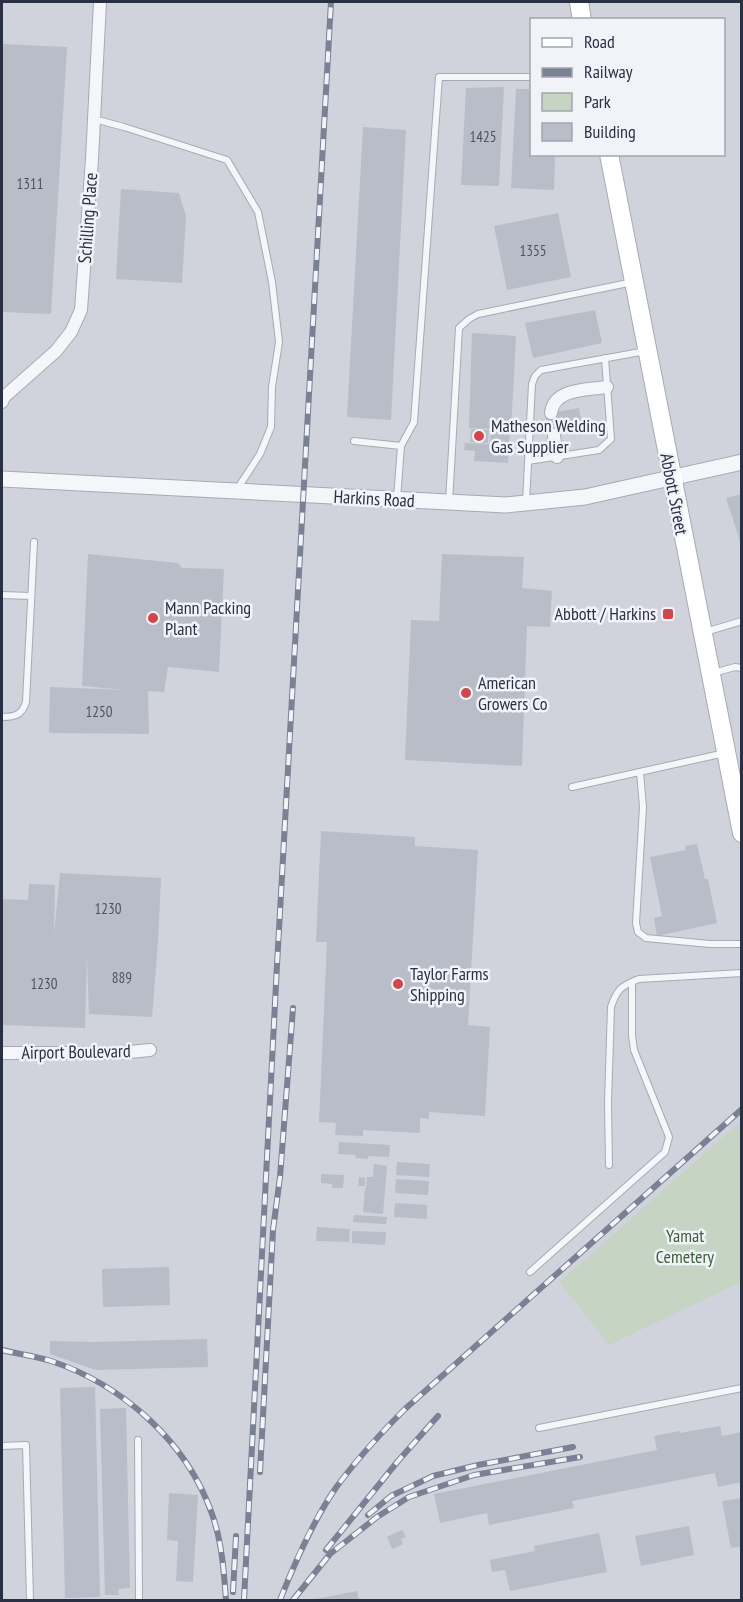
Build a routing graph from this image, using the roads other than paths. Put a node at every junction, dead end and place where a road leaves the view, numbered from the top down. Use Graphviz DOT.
graph roads {
  1 [pos="100,2"];
  2 [pos="579,2"];
  3 [pos="582,18"];
  4 [pos="530,78"];
  5 [pos="94,119"];
  6 [pos="609,156"];
  7 [pos="633,282"];
  8 [pos="647,351"];
  9 [pos="605,358"];
  10 [pos="607,387"];
  11 [pos="2,402"];
  12 [pos="551,413"];
  13 [pos="554,435"];
  14 [pos="354,441"];
  15 [pos="401,446"];
  16 [pos="557,457"];
  17 [pos="528,461"];
  18 [pos="741,462"];
  19 [pos="671,477"];
  20 [pos="2,479"];
  21 [pos="235,491"];
  22 [pos="397,500"];
  23 [pos="449,502"];
  24 [pos="526,504"];
  25 [pos="34,542"];
  26 [pos="2,595"];
  27 [pos="31,596"];
  28 [pos="741,621"];
  29 [pos="702,633"];
  30 [pos="741,668"];
  31 [pos="710,674"];
  32 [pos="2,717"];
  33 [pos="729,758"];
  34 [pos="640,772"];
  35 [pos="572,788"];
  36 [pos="741,833"];
  37 [pos="741,944"];
  38 [pos="741,973"];
  39 [pos="632,982"];
  40 [pos="150,1050"];
  41 [pos="2,1053"];
  42 [pos="609,1165"];
  43 [pos="530,1272"];
  44 [pos="741,1388"];
  45 [pos="539,1428"];
  46 [pos="138,1440"];
  47 [pos="2,1446"];
  48 [pos="30,1600"];
  49 [pos="139,1600"];
  1 -- 5 [label="street, Schilling Place"];
  2 -- 3 [label="main road"];
  4 -- 15 [label="lane"];
  5 -- 11 [label="street, Schilling Place"];
  5 -- 21 [label="lane"];
  6 -- 7 [label="main road, Abbott Street"];
  7 -- 8 [label="main road, Abbott Street"];
  7 -- 23 [label="lane"];
  8 -- 9 [label="lane"];
  8 -- 19 [label="main road, Abbott Street"];
  9 -- 10 [label="lane"];
  9 -- 17 [label="lane"];
  10 -- 12 [label="street"];
  10 -- 16 [label="lane"];
  13 -- 16 [label="street"];
  14 -- 15 [label="lane"];
  15 -- 22 [label="lane"];
  16 -- 17 [label="lane"];
  17 -- 24 [label="lane"];
  18 -- 19 [label="street, Harkins Road"];
  19 -- 24 [label="street, Harkins Road"];
  19 -- 29 [label="main road, Abbott Street"];
  20 -- 21 [label="street, Harkins Road"];
  21 -- 22 [label="street, Harkins Road"];
  22 -- 23 [label="street, Harkins Road"];
  23 -- 24 [label="street, Harkins Road"];
  25 -- 27 [label="lane"];
  26 -- 27 [label="lane"];
  27 -- 32 [label="lane"];
  28 -- 29 [label="lane"];
  29 -- 31 [label="main road, Abbott Street"];
  30 -- 31 [label="lane"];
  31 -- 33 [label="main road, Abbott Street"];
  33 -- 34 [label="lane"];
  33 -- 36 [label="main road, Abbott Street"];
  34 -- 35 [label="lane"];
  34 -- 37 [label="lane"];
  38 -- 39 [label="lane"];
  39 -- 42 [label="lane"];
  39 -- 43 [label="lane"];
  40 -- 41 [label="street, Airport Boulevard"];
  44 -- 45 [label="lane"];
  46 -- 49 [label="lane"];
  47 -- 48 [label="lane"];
}
